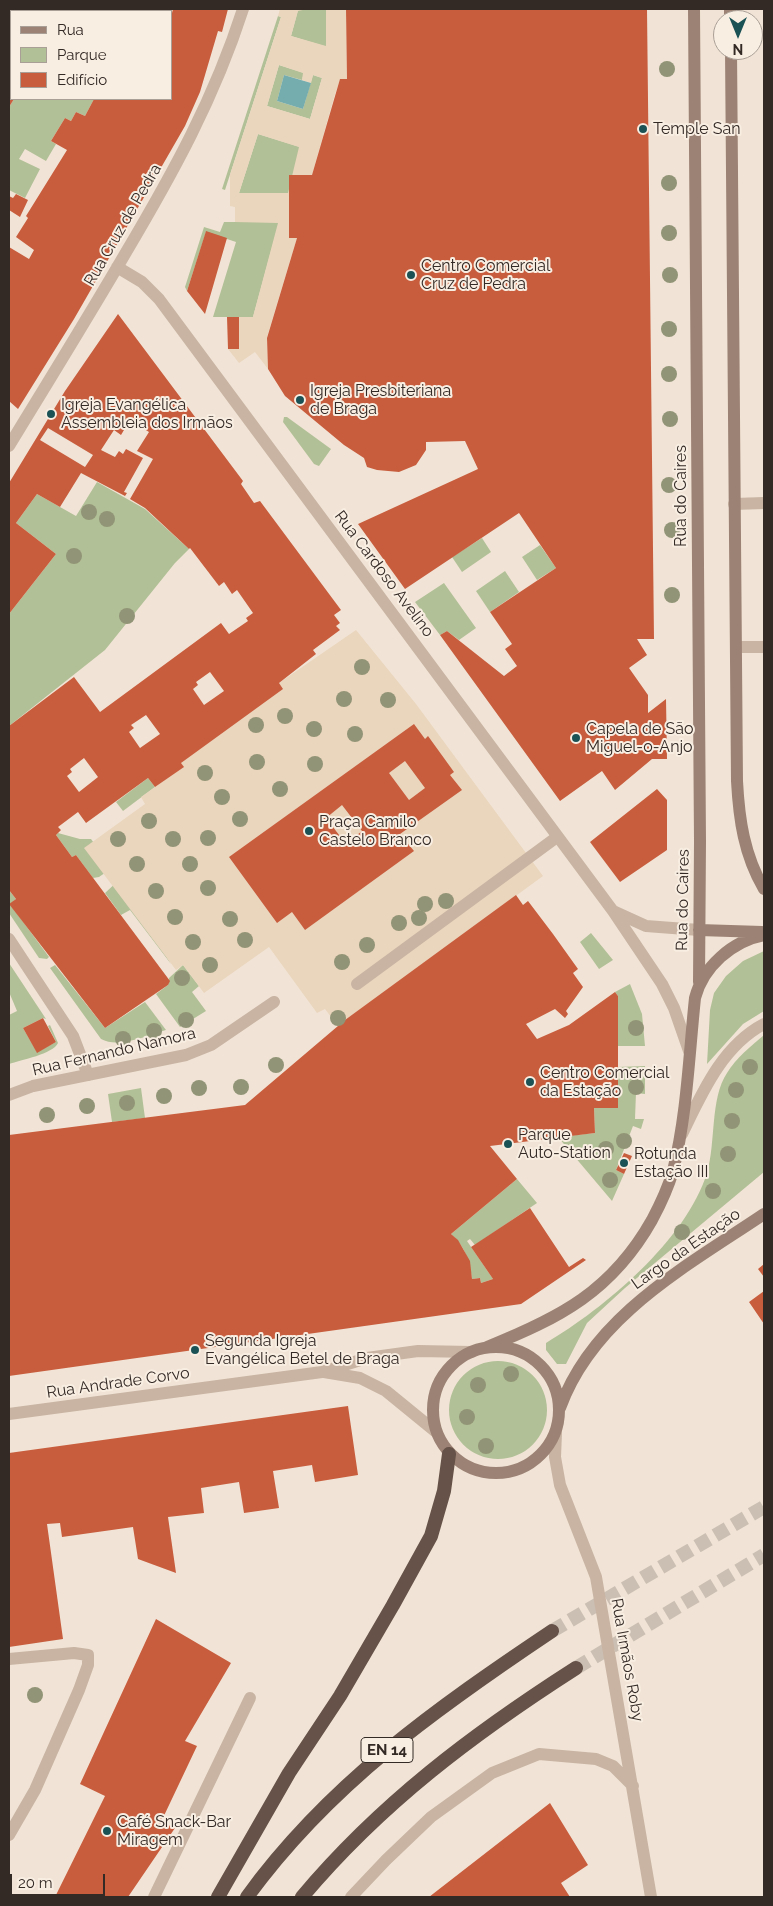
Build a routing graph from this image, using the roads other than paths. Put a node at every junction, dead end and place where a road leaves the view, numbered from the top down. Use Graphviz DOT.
graph roads {
  1 [pos="243,9"];
  2 [pos="694,9"];
  3 [pos="731,60"];
  4 [pos="117,268"];
  5 [pos="9,446"];
  6 [pos="764,503"];
  7 [pos="734,504"];
  8 [pos="736,646"];
  9 [pos="764,646"];
  10 [pos="557,837"];
  11 [pos="764,889"];
  12 [pos="613,912"];
  13 [pos="699,930"];
  14 [pos="764,933"];
  15 [pos="9,939"];
  16 [pos="699,982"];
  17 [pos="357,984"];
  18 [pos="274,1002"];
  19 [pos="764,1024"];
  20 [pos="689,1051"];
  21 [pos="88,1074"];
  22 [pos="9,1095"];
  23 [pos="679,1139"];
  24 [pos="764,1214"];
  25 [pos="487,1347"];
  26 [pos="472,1352"];
  27 [pos="322,1372"];
  28 [pos="560,1408"];
  29 [pos="9,1414"];
  30 [pos="435,1431"];
  31 [pos="556,1433"];
  32 [pos="449,1454"];
  33 [pos="552,1631"];
  34 [pos="9,1659"];
  35 [pos="576,1668"];
  36 [pos="250,1698"];
  37 [pos="633,1786"];
  38 [pos="9,1835"];
  39 [pos="154,1897"];
  40 [pos="218,1897"];
  41 [pos="246,1897"];
  42 [pos="302,1897"];
  43 [pos="351,1897"];
  44 [pos="651,1897"];
  1 -- 4 [label="street, Rua Cruz de Pedra"];
  2 -- 13 [label="main road, Rua do Caires"];
  3 -- 7 [label="main road"];
  4 -- 5 [label="street, Rua Cruz de Pedra"];
  4 -- 10 [label="street, Rua Cardoso Avelino"];
  6 -- 7 [label="street"];
  7 -- 8 [label="main road"];
  8 -- 9 [label="street"];
  8 -- 11 [label="main road"];
  10 -- 12 [label="street, Rua Cardoso Avelino"];
  10 -- 17 [label="street"];
  12 -- 13 [label="street"];
  12 -- 20 [label="street, Rua Cardoso Avelino"];
  13 -- 14 [label="main road, Largo da Estação"];
  13 -- 16 [label="main road, Rua do Caires"];
  14 -- 16 [label="main road, Largo da Estação"];
  15 -- 21 [label="street"];
  16 -- 20 [label="main road, Largo da Estação"];
  18 -- 21 [label="street, Rua Fernando Namora"];
  19 -- 23 [label="street"];
  20 -- 23 [label="main road, Largo da Estação"];
  21 -- 22 [label="street, Rua Fernando Namora"];
  23 -- 25 [label="main road, Largo da Estação"];
  24 -- 28 [label="main road, Largo da Estação"];
  25 -- 26 [label="main road"];
  25 -- 28 [label="main road"];
  26 -- 27 [label="street, Rua Andrade Corvo"];
  26 -- 30 [label="main road"];
  27 -- 29 [label="street, Rua Andrade Corvo"];
  27 -- 30 [label="street, Rua Andrade Corvo"];
  28 -- 31 [label="main road"];
  30 -- 32 [label="main road"];
  31 -- 32 [label="main road"];
  31 -- 37 [label="street, Rua Irmãos Roby"];
  32 -- 40 [label="highway"];
  33 -- 41 [label="highway, EN 14"];
  34 -- 38 [label="street"];
  35 -- 42 [label="highway, EN 14"];
  36 -- 39 [label="street"];
  37 -- 43 [label="street"];
  37 -- 44 [label="street, Rua Irmãos Roby"];
}
